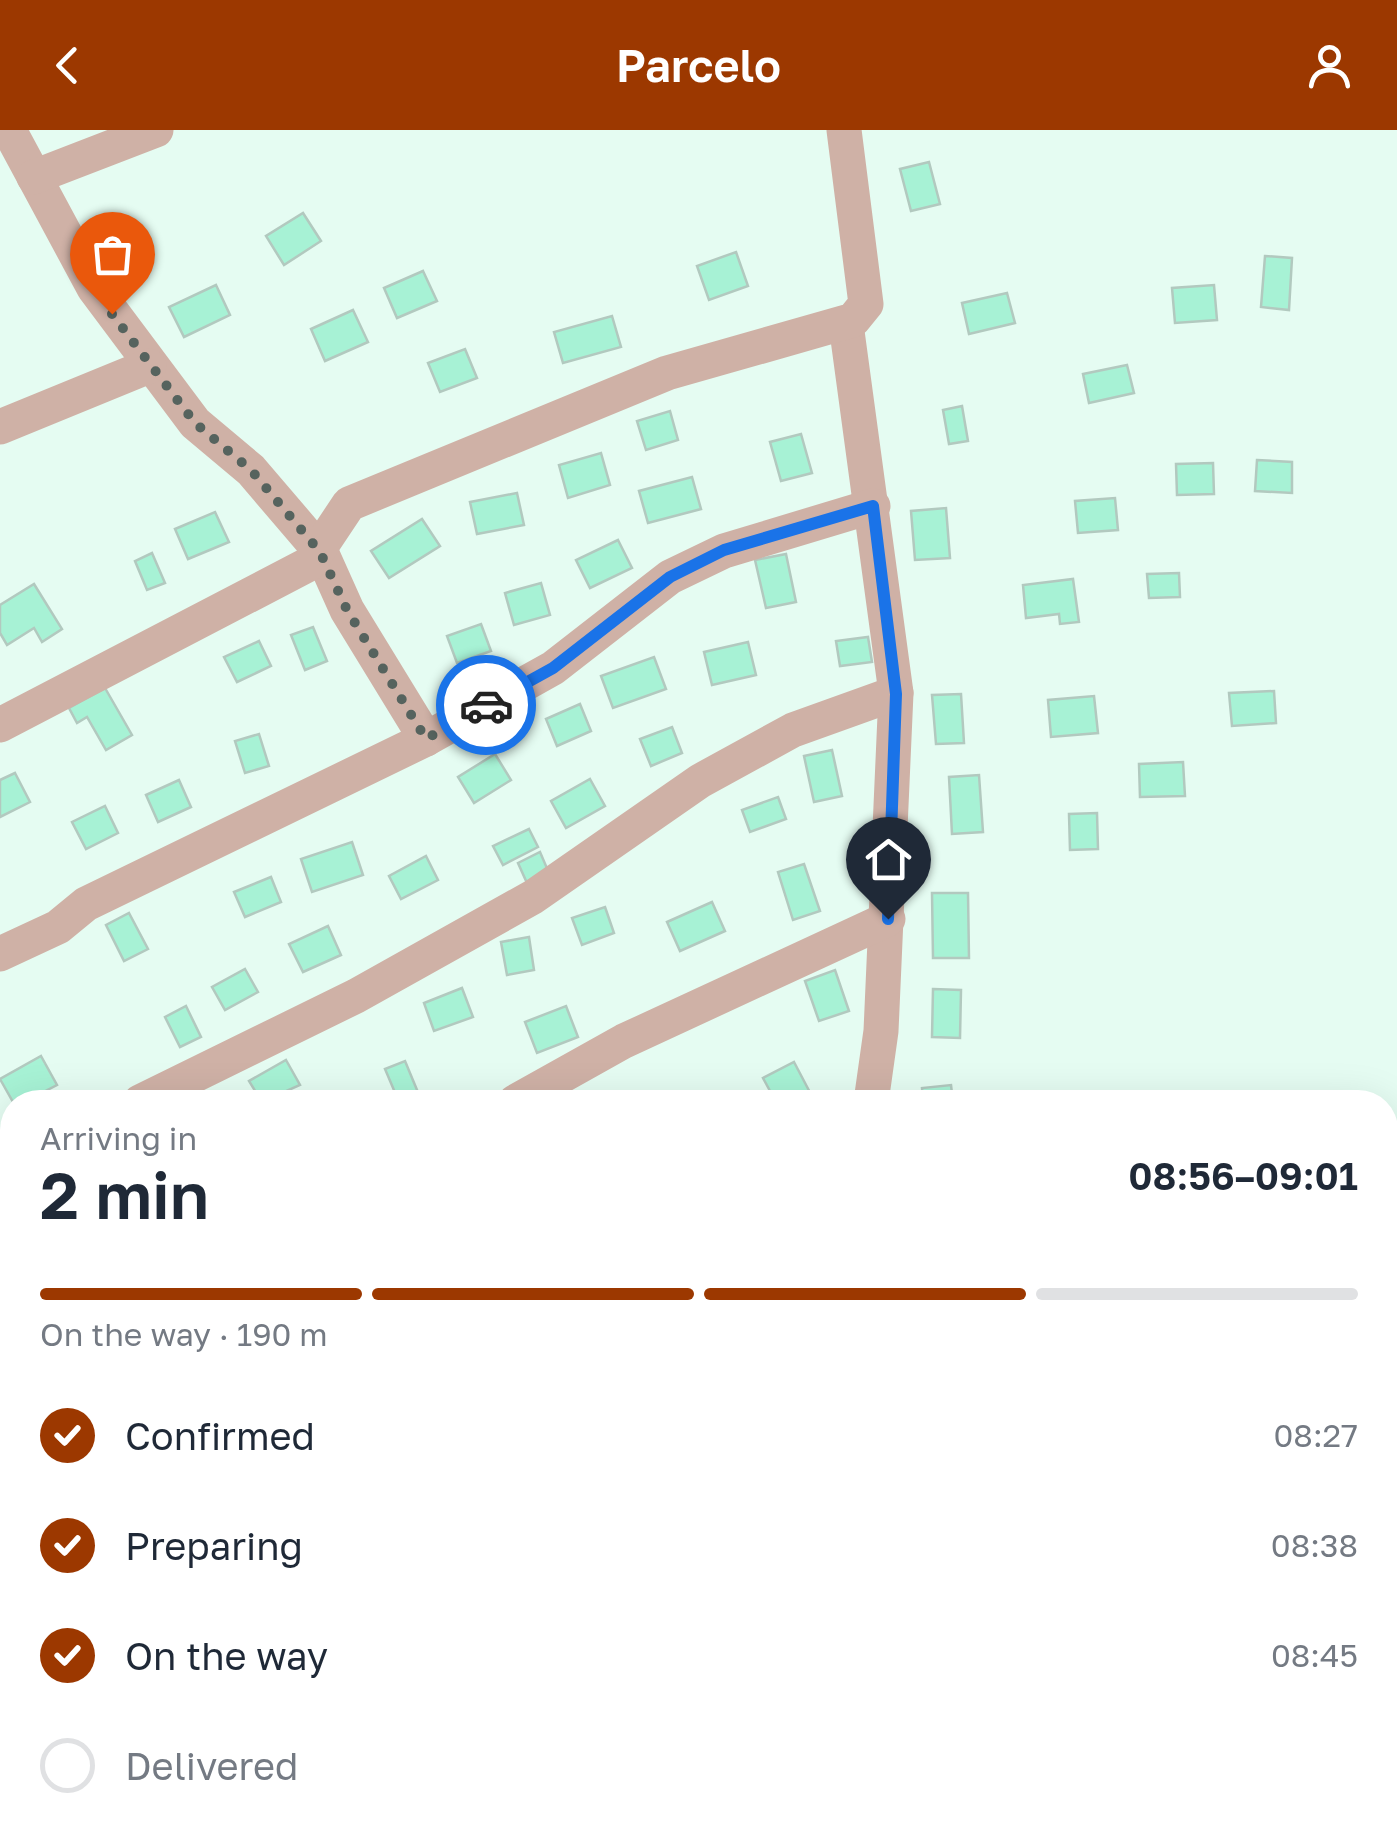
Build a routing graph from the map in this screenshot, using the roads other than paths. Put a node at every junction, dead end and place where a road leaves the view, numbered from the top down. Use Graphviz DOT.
graph roads {
  1 [pos="9,130"];
  2 [pos="156,130"];
  3 [pos="844,130"];
  4 [pos="34,177"];
  5 [pos="846,324"];
  6 [pos="149,366"];
  7 [pos="0,428"];
  8 [pos="873,506"];
  9 [pos="320,552"];
  10 [pos="896,694"];
  11 [pos="0,725"];
  12 [pos="426,739"];
  13 [pos="888,919"];
  14 [pos="0,954"];
  15 [pos="164,1090"];
  16 [pos="536,1090"];
  17 [pos="873,1090"];
  1 -- 4 [label="street"];
  2 -- 4 [label="street"];
  3 -- 5 [label="street"];
  4 -- 6 [label="street"];
  5 -- 8 [label="street"];
  5 -- 9 [label="street"];
  6 -- 7 [label="street"];
  6 -- 9 [label="street"];
  8 -- 10 [label="street"];
  8 -- 12 [label="street"];
  9 -- 11 [label="street"];
  9 -- 12 [label="street"];
  10 -- 13 [label="street"];
  10 -- 15 [label="street"];
  12 -- 14 [label="street"];
  13 -- 16 [label="street"];
  13 -- 17 [label="street"];
}
